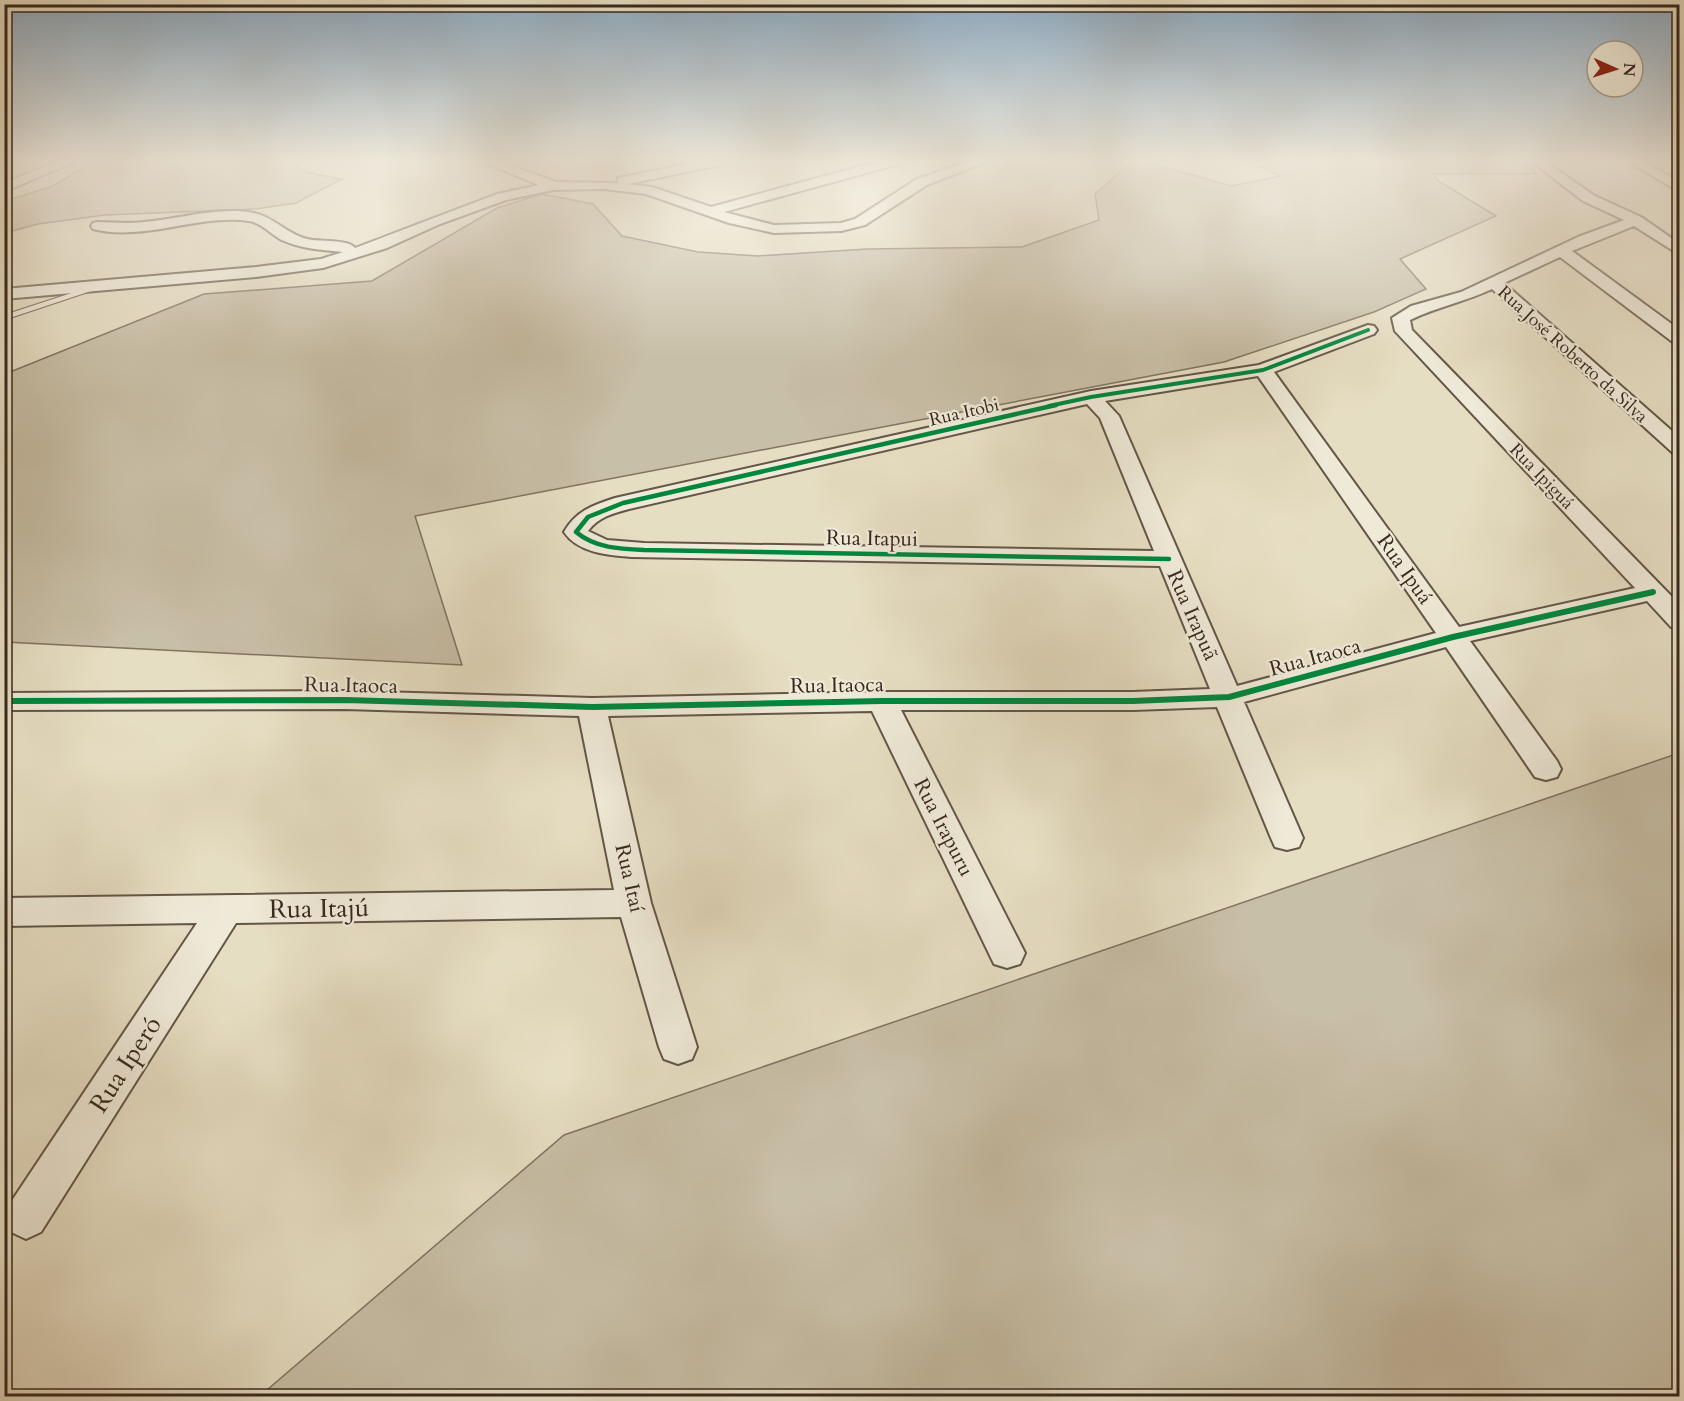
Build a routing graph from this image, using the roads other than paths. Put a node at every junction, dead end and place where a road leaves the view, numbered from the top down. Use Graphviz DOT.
graph roads {
  1 [pos="114,226"];
  2 [pos="147,226"];
  3 [pos="272,226"];
  4 [pos="425,226"];
  5 [pos="760,226"];
  6 [pos="843,226"];
  7 [pos="1619,226"];
  8 [pos="1645,226"];
  9 [pos="382,244"];
  10 [pos="1562,251"];
  11 [pos="1680,251"];
  12 [pos="1494,283"];
  13 [pos="104,285"];
  14 [pos="4,294"];
  15 [pos="4,318"];
  16 [pos="1368,330"];
  17 [pos="1680,339"];
  18 [pos="1263,370"];
  19 [pos="1091,397"];
  20 [pos="1680,448"];
  21 [pos="578,535"];
  22 [pos="1169,559"];
  23 [pos="1653,592"];
  24 [pos="1680,621"];
  25 [pos="1453,637"];
  26 [pos="1229,697"];
  27 [pos="8,701"];
  28 [pos="882,701"];
  29 [pos="592,707"];
  30 [pos="1546,769"];
  31 [pos="1287,838"];
  32 [pos="634,903"];
  33 [pos="225,910"];
  34 [pos="4,912"];
  35 [pos="1007,953"];
  36 [pos="678,1047"];
  37 [pos="26,1217"];
  1 -- 2 [label="street"];
  3 -- 9 [label="street"];
  4 -- 9 [label="street"];
  5 -- 6 [label="street"];
  7 -- 10 [label="street"];
  8 -- 11 [label="street"];
  9 -- 13 [label="street"];
  10 -- 12 [label="street"];
  10 -- 17 [label="street"];
  12 -- 20 [label="street, Rua José Roberto da Silva"];
  12 -- 23 [label="street, Rua Ipiguá"];
  13 -- 14 [label="street"];
  13 -- 15 [label="lane"];
  16 -- 18 [label="street, Rua Itobi"];
  18 -- 19 [label="street, Rua Itobi"];
  18 -- 25 [label="street, Rua Ipuá"];
  19 -- 21 [label="street, Rua Itobi"];
  19 -- 22 [label="street, Rua Irapuã"];
  21 -- 22 [label="street, Rua Itapui"];
  22 -- 26 [label="street, Rua Irapuã"];
  23 -- 24 [label="street, Rua Ipiguá"];
  23 -- 25 [label="street, Rua Itaoca"];
  25 -- 26 [label="street, Rua Itaoca"];
  25 -- 30 [label="street, Rua Ipuá"];
  26 -- 28 [label="street, Rua Itaoca"];
  26 -- 31 [label="street, Rua Irapuã"];
  27 -- 29 [label="street, Rua Itaoca"];
  28 -- 29 [label="street, Rua Itaoca"];
  28 -- 35 [label="street, Rua Irapuru"];
  29 -- 32 [label="street, Rua Itaí"];
  32 -- 33 [label="street, Rua Itajú"];
  32 -- 36 [label="street, Rua Itaí"];
  33 -- 34 [label="street, Rua Itajú"];
  33 -- 37 [label="street, Rua Iperó"];
}
